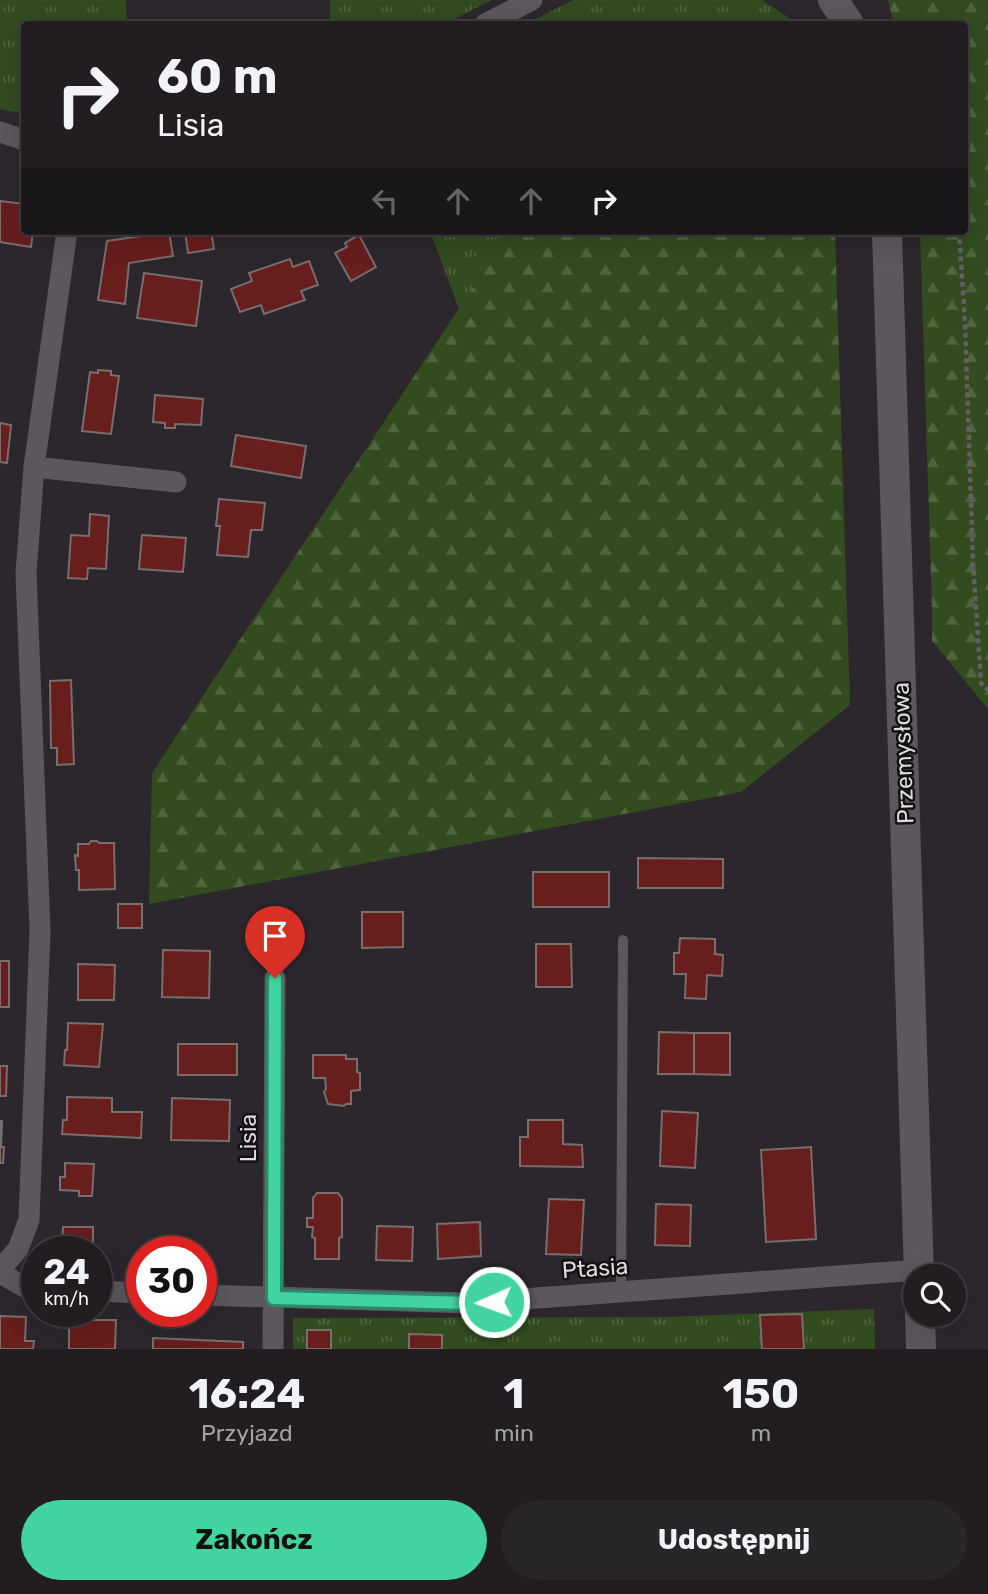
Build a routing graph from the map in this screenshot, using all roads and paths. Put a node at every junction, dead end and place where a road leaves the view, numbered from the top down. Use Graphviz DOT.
graph roads {
  1 [pos="531,0"];
  2 [pos="833,0"];
  3 [pos="849,0"];
  4 [pos="491,21"];
  5 [pos="849,21"];
  6 [pos="851,21"];
  7 [pos="0,132"];
  8 [pos="21,139"];
  9 [pos="66,235"];
  10 [pos="887,235"];
  11 [pos="959,235"];
  12 [pos="34,467"];
  13 [pos="176,482"];
  14 [pos="988,690"];
  15 [pos="623,940"];
  16 [pos="275,978"];
  17 [pos="919,1264"];
  18 [pos="0,1272"];
  19 [pos="903,1274"];
  20 [pos="21,1284"];
  21 [pos="621,1293"];
  22 [pos="217,1296"];
  23 [pos="274,1298"];
  24 [pos="920,1327"];
  25 [pos="273,1349"];
  26 [pos="921,1349"];
  1 -- 4 [label="street"];
  2 -- 5 [label="street"];
  3 -- 6 [label="street"];
  7 -- 8 [label="street"];
  9 -- 12 [label="street"];
  10 -- 17 [label="street, Przemysłowa"];
  11 -- 14 [label="path"];
  12 -- 13 [label="street"];
  12 -- 18 [label="street"];
  15 -- 21 [label="lane"];
  16 -- 23 [label="street, Lisia"];
  18 -- 20 [label="street"];
  19 -- 21 [label="street, Ptasia"];
  21 -- 23 [label="street, Ptasia"];
  22 -- 23 [label="street"];
  23 -- 25 [label="street, Lisia"];
  24 -- 26 [label="street"];
}
